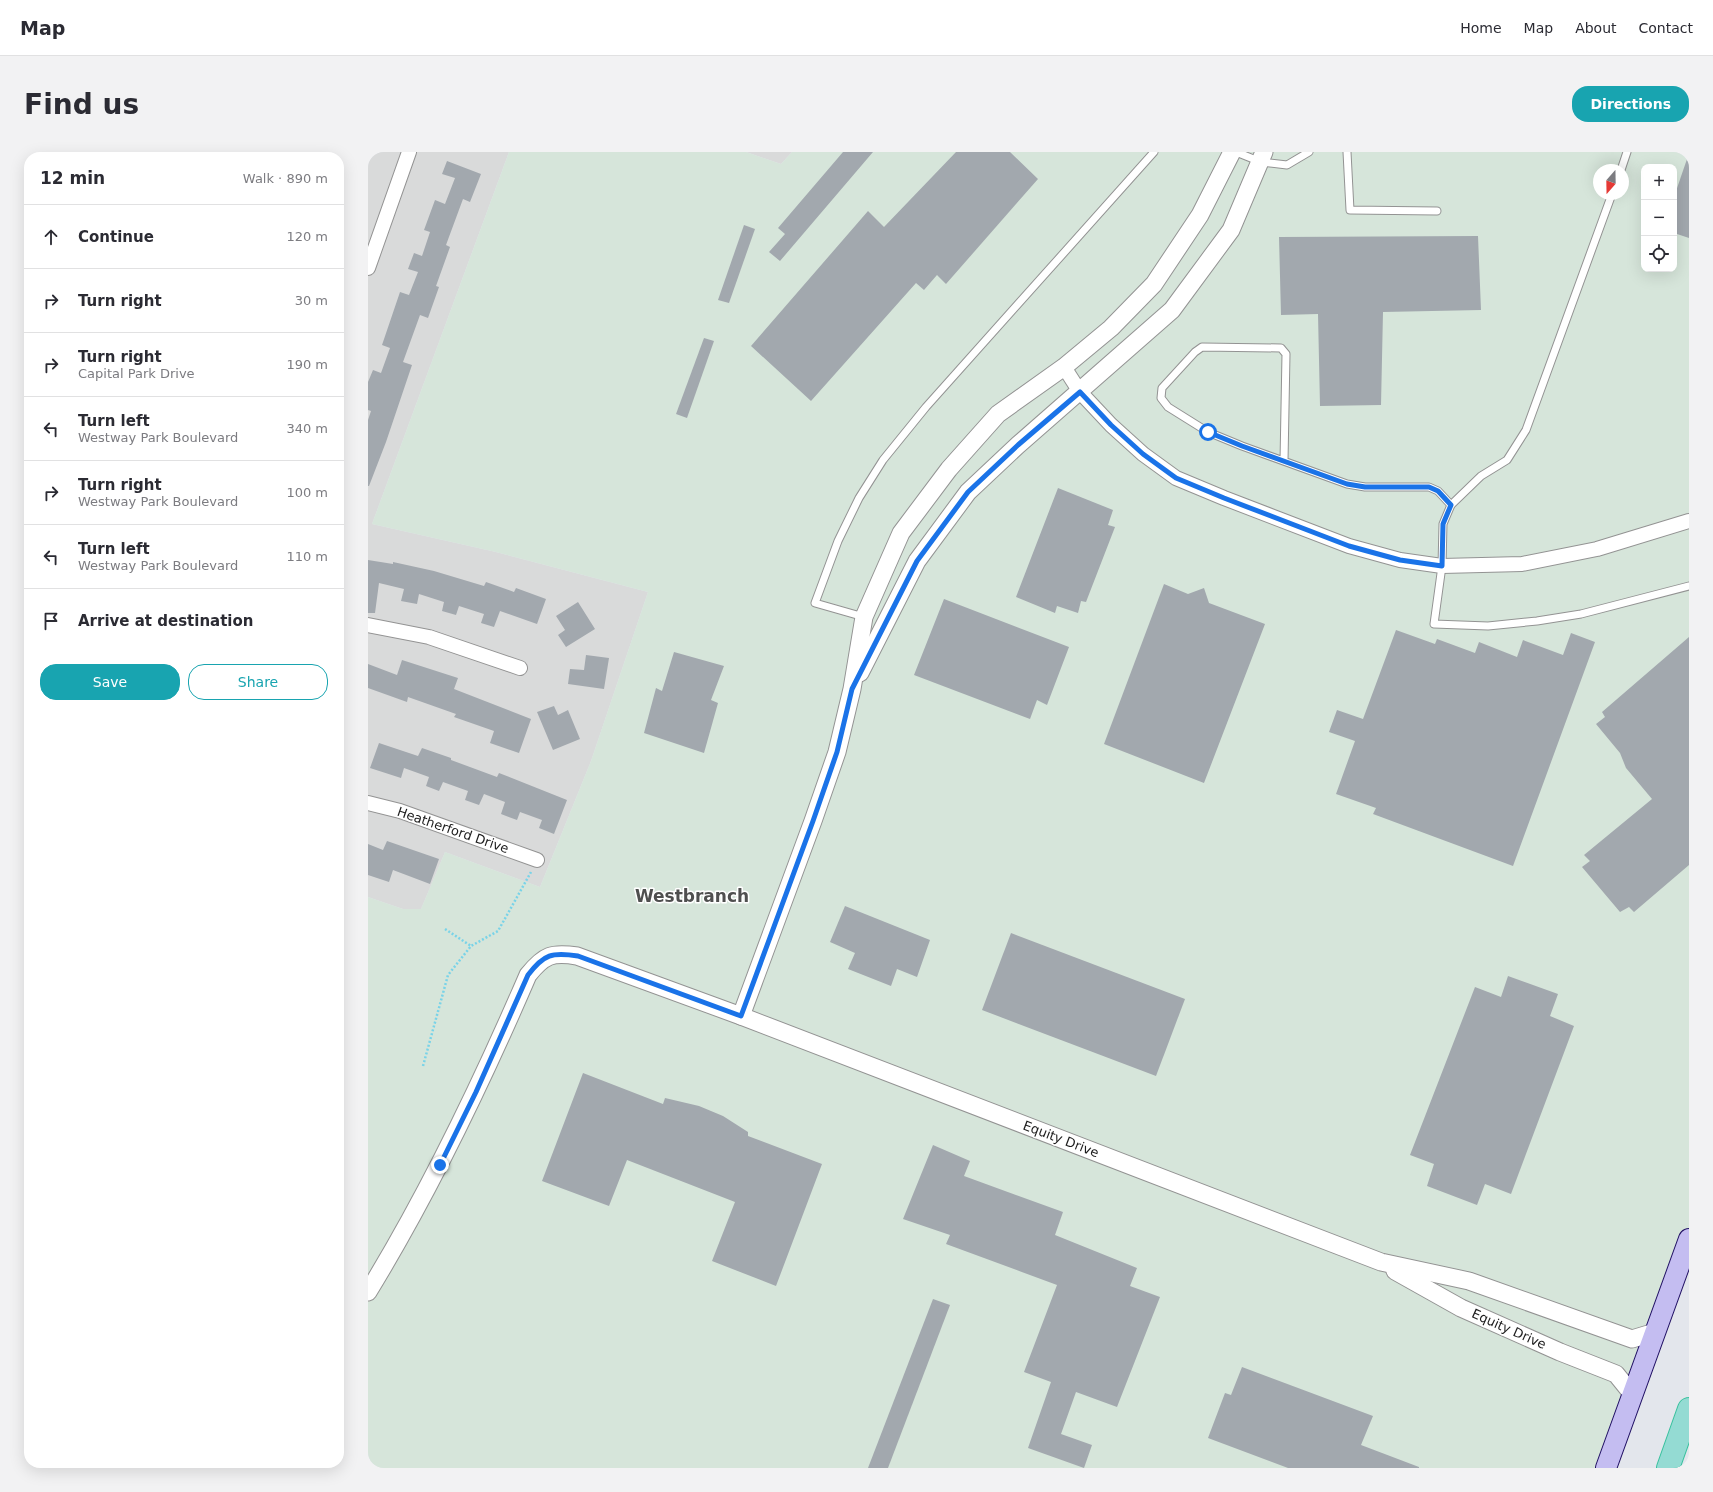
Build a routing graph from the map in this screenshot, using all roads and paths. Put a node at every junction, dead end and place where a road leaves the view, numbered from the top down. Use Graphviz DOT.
graph roads {
  1 [pos="409,152"];
  2 [pos="1154,152"];
  3 [pos="1232,152"];
  4 [pos="1236,152"];
  5 [pos="1309,152"];
  6 [pos="1347,152"];
  7 [pos="1627,152"];
  8 [pos="1262,157"];
  9 [pos="1623,164"];
  10 [pos="1610,200"];
  11 [pos="1437,211"];
  12 [pos="368,268"];
  13 [pos="1064,367"];
  14 [pos="1080,392"];
  15 [pos="1284,462"];
  16 [pos="1451,505"];
  17 [pos="1689,522"];
  18 [pos="1660,531"];
  19 [pos="1689,531"];
  20 [pos="1442,566"];
  21 [pos="1689,586"];
  22 [pos="864,617"];
  23 [pos="368,625"];
  24 [pos="520,668"];
  25 [pos="852,689"];
  26 [pos="368,803"];
  27 [pos="537,860"];
  28 [pos="445,929"];
  29 [pos="471,946"];
  30 [pos="741,1016"];
  31 [pos="423,1066"];
  32 [pos="1689,1239"];
  33 [pos="1381,1262"];
  34 [pos="368,1292"];
  35 [pos="1655,1332"];
  36 [pos="1633,1395"];
  37 [pos="1689,1409"];
  38 [pos="1606,1468"];
  39 [pos="1668,1468"];
  1 -- 12 [label="street"];
  2 -- 22 [label="lane"];
  3 -- 13 [label="street"];
  4 -- 8 [label="lane"];
  5 -- 8 [label="lane"];
  6 -- 11 [label="lane"];
  7 -- 9 [label="lane"];
  8 -- 14 [label="street"];
  10 -- 16 [label="lane"];
  13 -- 14 [label="street"];
  13 -- 22 [label="street"];
  14 -- 20 [label="street"];
  14 -- 25 [label="street"];
  15 -- 15 [label="lane"];
  15 -- 16 [label="lane"];
  16 -- 20 [label="lane"];
  17 -- 18 [label="street"];
  18 -- 19 [label="street"];
  18 -- 20 [label="street"];
  20 -- 21 [label="lane"];
  22 -- 25 [label="street"];
  23 -- 24 [label="street"];
  25 -- 30 [label="street"];
  26 -- 27 [label="street, Heatherford Drive"];
  27 -- 29 [label="path"];
  28 -- 29 [label="path"];
  29 -- 31 [label="path"];
  30 -- 33 [label="street, Equity Drive"];
  30 -- 34 [label="street, Equity Drive"];
  32 -- 35 [label="main road"];
  33 -- 35 [label="street, Equity Drive"];
  33 -- 36 [label="street, Equity Drive"];
  35 -- 36 [label="main road"];
  36 -- 38 [label="main road"];
  37 -- 39 [label="highway"];
}
